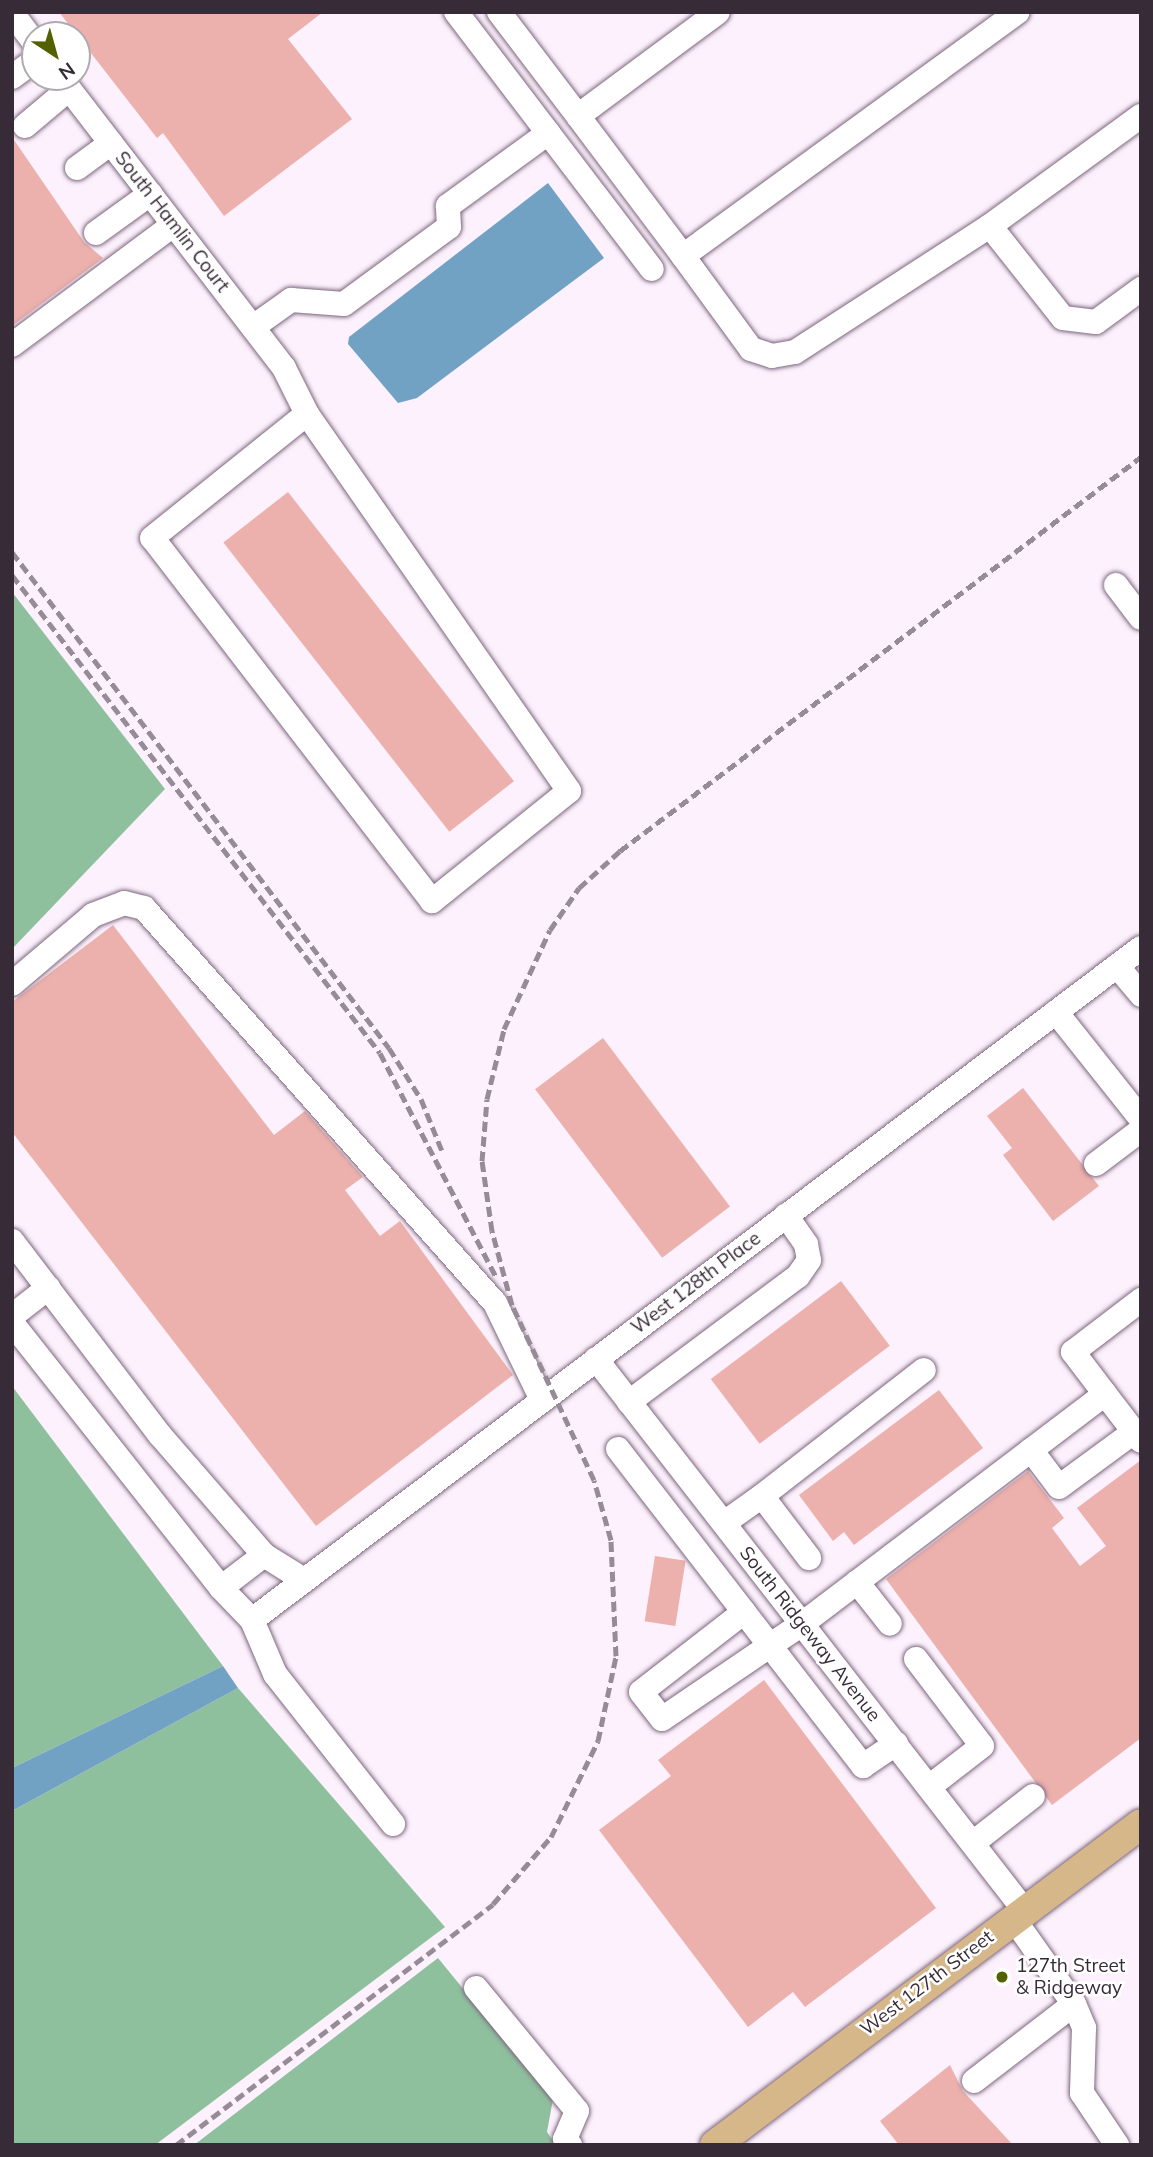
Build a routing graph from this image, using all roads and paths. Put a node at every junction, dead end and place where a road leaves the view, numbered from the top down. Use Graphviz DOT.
graph roads {
  1 [pos="456,12"];
  2 [pos="499,12"];
  3 [pos="718,12"];
  4 [pos="1018,12"];
  5 [pos="58,91"];
  6 [pos="71,91"];
  7 [pos="1141,116"];
  8 [pos="578,117"];
  9 [pos="25,126"];
  10 [pos="548,133"];
  11 [pos="111,143"];
  12 [pos="77,167"];
  13 [pos="150,194"];
  14 [pos="173,225"];
  15 [pos="990,226"];
  16 [pos="96,233"];
  17 [pos="682,256"];
  18 [pos="652,268"];
  19 [pos="1141,289"];
  20 [pos="253,327"];
  21 [pos="12,345"];
  22 [pos="307,414"];
  23 [pos="1116,585"];
  24 [pos="1141,618"];
  25 [pos="1141,948"];
  26 [pos="1117,966"];
  27 [pos="12,984"];
  28 [pos="1141,995"];
  29 [pos="1056,1012"];
  30 [pos="1141,1119"];
  31 [pos="1141,1130"];
  32 [pos="1096,1164"];
  33 [pos="786,1215"];
  34 [pos="12,1241"];
  35 [pos="48,1288"];
  36 [pos="1141,1300"];
  37 [pos="12,1316"];
  38 [pos="12,1323"];
  39 [pos="596,1359"];
  40 [pos="924,1370"];
  41 [pos="1105,1394"];
  42 [pos="542,1400"];
  43 [pos="629,1402"];
  44 [pos="1138,1436"];
  45 [pos="618,1449"];
  46 [pos="1031,1450"];
  47 [pos="762,1496"];
  48 [pos="730,1532"];
  49 [pos="264,1555"];
  50 [pos="809,1558"];
  51 [pos="706,1564"];
  52 [pos="304,1580"];
  53 [pos="857,1582"];
  54 [pos="221,1588"];
  55 [pos="744,1612"];
  56 [pos="252,1620"];
  57 [pos="802,1624"];
  58 [pos="890,1624"];
  59 [pos="768,1643"];
  60 [pos="916,1658"];
  61 [pos="896,1744"];
  62 [pos="929,1787"];
  63 [pos="1033,1796"];
  64 [pos="393,1824"];
  65 [pos="1141,1824"];
  66 [pos="973,1843"];
  67 [pos="1019,1914"];
  68 [pos="476,1988"];
  69 [pos="1074,2004"];
  70 [pos="974,2081"];
  71 [pos="570,2145"];
  72 [pos="715,2145"];
  73 [pos="1117,2145"];
  1 -- 10 [label="street"];
  2 -- 8 [label="street"];
  3 -- 8 [label="street"];
  4 -- 17 [label="street"];
  5 -- 9 [label="street"];
  6 -- 11 [label="street, South Hamlin Court"];
  7 -- 15 [label="street"];
  8 -- 17 [label="street"];
  10 -- 18 [label="street"];
  10 -- 20 [label="street"];
  11 -- 12 [label="street"];
  11 -- 13 [label="street, South Hamlin Court"];
  13 -- 14 [label="street, South Hamlin Court"];
  13 -- 16 [label="street"];
  14 -- 20 [label="street, South Hamlin Court"];
  14 -- 21 [label="street"];
  15 -- 17 [label="street"];
  15 -- 19 [label="street"];
  20 -- 22 [label="street, South Hamlin Court"];
  22 -- 22 [label="street, South Hamlin Court"];
  23 -- 24 [label="street"];
  25 -- 26 [label="street, West 128th Place"];
  26 -- 28 [label="street"];
  26 -- 29 [label="street, West 128th Place"];
  27 -- 42 [label="street"];
  29 -- 30 [label="street"];
  29 -- 33 [label="street, West 128th Place"];
  31 -- 32 [label="street"];
  33 -- 39 [label="street, West 128th Place"];
  33 -- 43 [label="street"];
  34 -- 35 [label="street"];
  35 -- 37 [label="street"];
  35 -- 49 [label="street"];
  36 -- 41 [label="street"];
  38 -- 54 [label="street"];
  39 -- 42 [label="street, West 128th Place"];
  39 -- 43 [label="street, South Ridgeway Avenue"];
  40 -- 47 [label="street"];
  41 -- 44 [label="street"];
  41 -- 46 [label="street"];
  42 -- 52 [label="street, West 128th Place"];
  43 -- 48 [label="street, South Ridgeway Avenue"];
  44 -- 46 [label="street"];
  45 -- 51 [label="street"];
  46 -- 53 [label="street"];
  47 -- 48 [label="street"];
  47 -- 50 [label="street"];
  48 -- 51 [label="street"];
  48 -- 57 [label="street, South Ridgeway Avenue"];
  49 -- 52 [label="street"];
  49 -- 54 [label="street"];
  51 -- 55 [label="street"];
  52 -- 56 [label="street, West 128th Place"];
  53 -- 57 [label="street"];
  53 -- 58 [label="street"];
  54 -- 56 [label="street"];
  55 -- 59 [label="street"];
  55 -- 59 [label="street"];
  56 -- 64 [label="street"];
  57 -- 59 [label="street"];
  57 -- 61 [label="street, South Ridgeway Avenue"];
  59 -- 61 [label="street"];
  60 -- 62 [label="street"];
  61 -- 62 [label="street, South Ridgeway Avenue"];
  62 -- 66 [label="street, South Ridgeway Avenue"];
  63 -- 66 [label="street"];
  65 -- 67 [label="main road, West 127th Street"];
  66 -- 67 [label="street, South Ridgeway Avenue"];
  67 -- 69 [label="street, South Ridgeway Avenue"];
  67 -- 72 [label="main road, West 127th Street"];
  68 -- 71 [label="street"];
  69 -- 70 [label="street"];
  69 -- 73 [label="street, South Ridgeway Avenue"];
}
